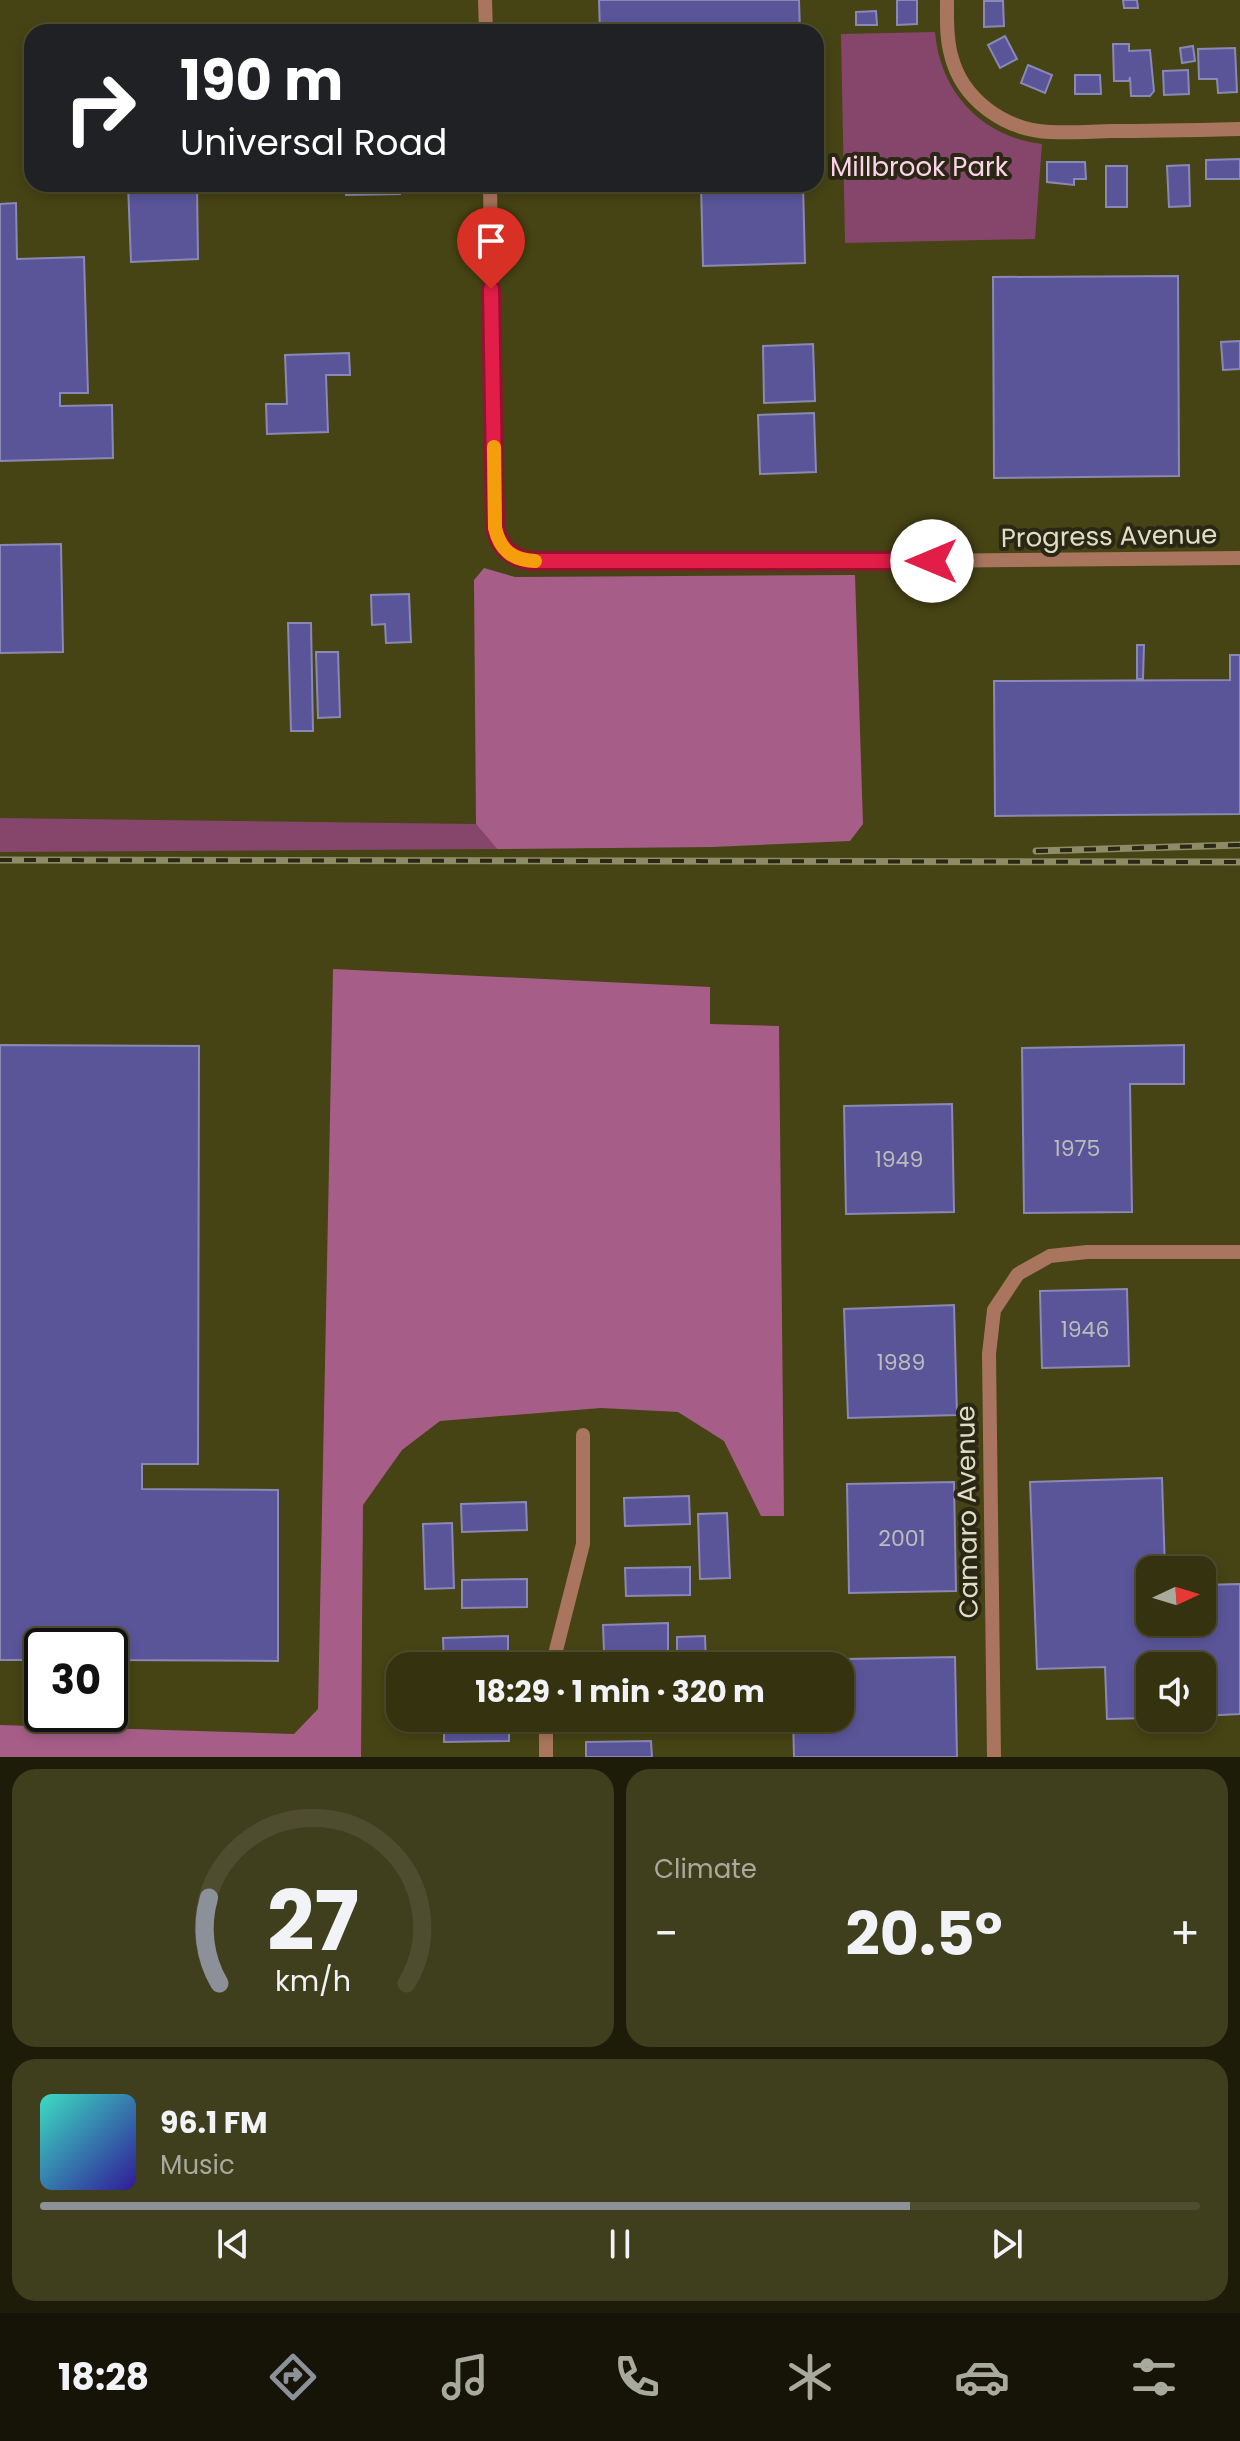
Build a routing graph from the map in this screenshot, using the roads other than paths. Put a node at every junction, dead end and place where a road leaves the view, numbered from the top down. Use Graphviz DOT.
graph roads {
  1 [pos="485,0"];
  2 [pos="947,0"];
  3 [pos="486,24"];
  4 [pos="1240,129"];
  5 [pos="490,192"];
  6 [pos="1240,558"];
  7 [pos="1240,1252"];
  8 [pos="583,1435"];
  9 [pos="556,1652"];
  10 [pos="546,1732"];
  11 [pos="546,1757"];
  12 [pos="994,1757"];
  1 -- 3 [label="street"];
  2 -- 4 [label="street"];
  5 -- 6 [label="street, Progress Avenue"];
  7 -- 12 [label="street, Camaro Avenue"];
  8 -- 9 [label="street"];
  10 -- 11 [label="street"];
}
